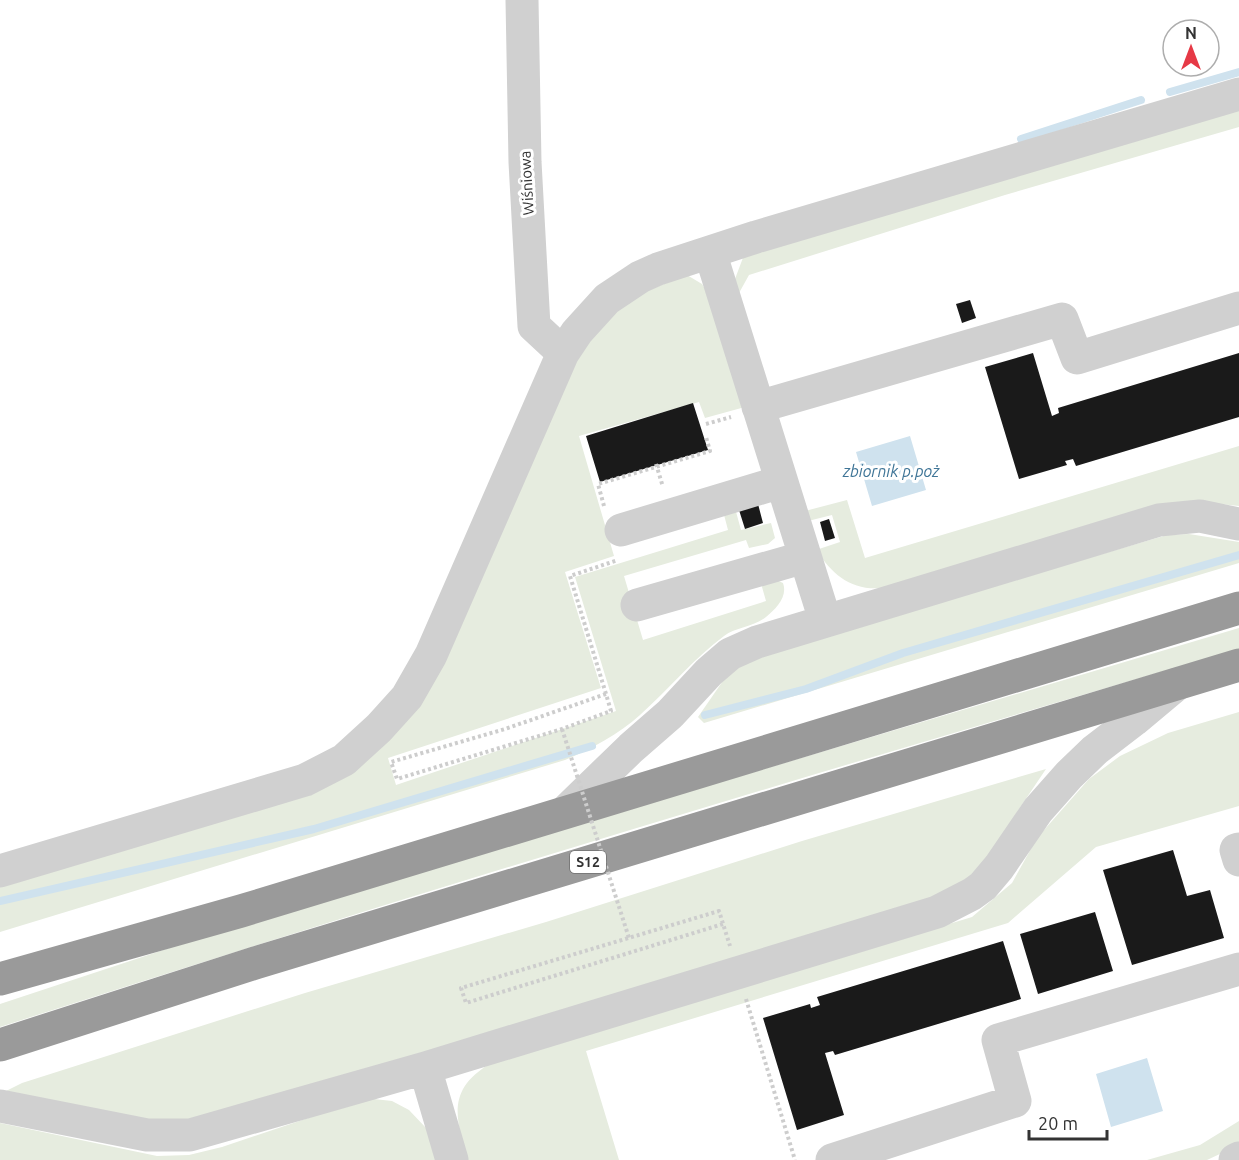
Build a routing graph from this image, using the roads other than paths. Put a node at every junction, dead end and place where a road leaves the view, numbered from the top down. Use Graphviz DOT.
graph roads {
  1 [pos="522,0"];
  2 [pos="1239,94"];
  3 [pos="710,252"];
  4 [pos="1239,308"];
  5 [pos="563,353"];
  6 [pos="749,410"];
  7 [pos="781,482"];
  8 [pos="1239,524"];
  9 [pos="616,535"];
  10 [pos="805,557"];
  11 [pos="637,605"];
  12 [pos="1239,608"];
  13 [pos="825,620"];
  14 [pos="1239,665"];
  15 [pos="1177,684"];
  16 [pos="566,811"];
  17 [pos="1239,849"];
  18 [pos="1239,860"];
  19 [pos="0,871"];
  20 [pos="1239,969"];
  21 [pos="0,979"];
  22 [pos="0,1045"];
  23 [pos="424,1068"];
  24 [pos="0,1106"];
  25 [pos="452,1160"];
  26 [pos="832,1160"];
  1 -- 5 [label="street, Wiśniowa"];
  2 -- 3 [label="street"];
  3 -- 5 [label="street"];
  3 -- 6 [label="street"];
  4 -- 6 [label="street"];
  5 -- 19 [label="street"];
  6 -- 7 [label="street"];
  7 -- 9 [label="street"];
  7 -- 10 [label="street"];
  8 -- 13 [label="street"];
  10 -- 11 [label="street"];
  10 -- 13 [label="street"];
  12 -- 16 [label="highway"];
  13 -- 16 [label="street"];
  14 -- 15 [label="highway, S12"];
  15 -- 22 [label="highway, S12"];
  15 -- 23 [label="street"];
  16 -- 21 [label="highway"];
  17 -- 18 [label="street"];
  20 -- 26 [label="street"];
  23 -- 24 [label="street"];
  23 -- 25 [label="street"];
}
